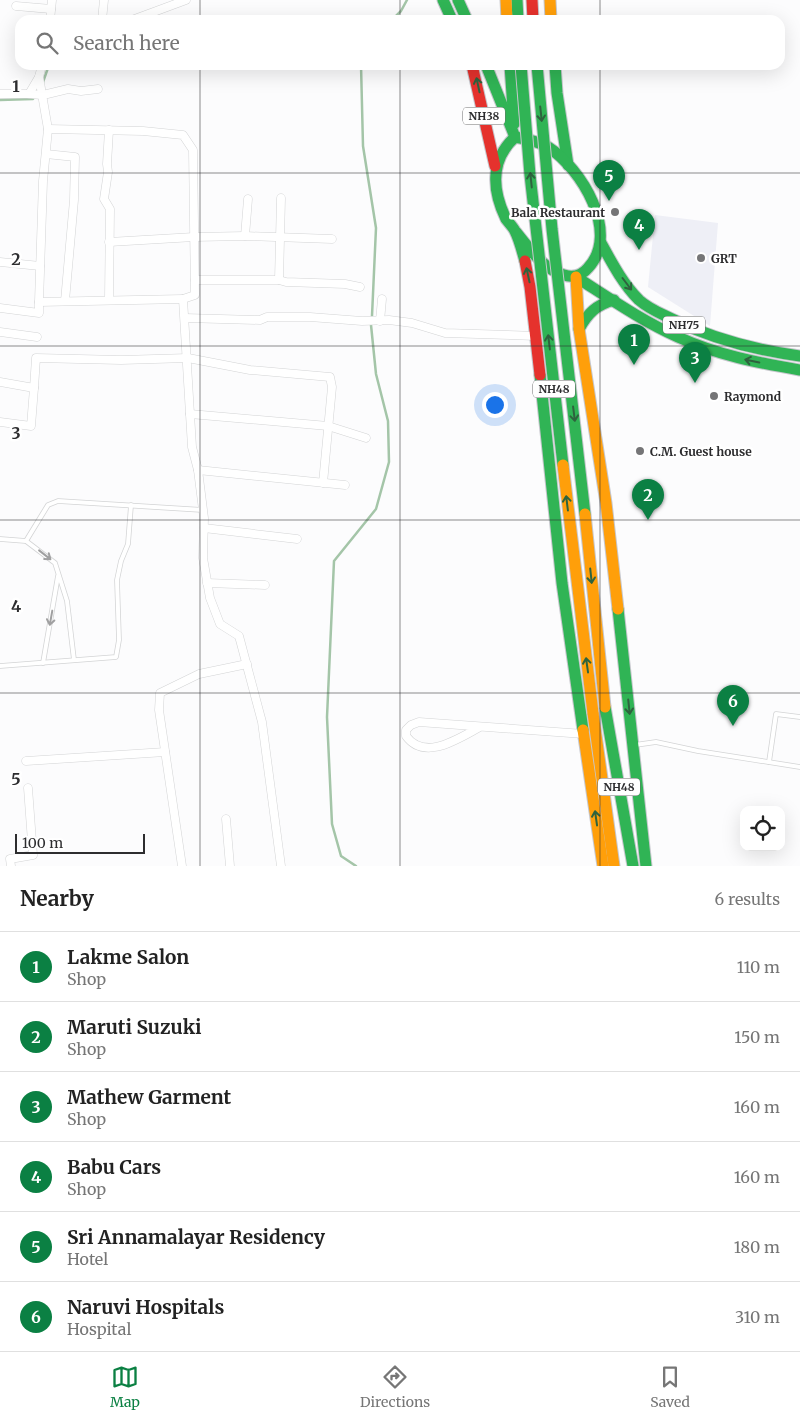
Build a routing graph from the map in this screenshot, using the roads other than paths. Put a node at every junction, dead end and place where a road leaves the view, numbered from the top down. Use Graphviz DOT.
graph roads {
  1 [pos="104,0"];
  2 [pos="186,0"];
  3 [pos="458,0"];
  4 [pos="506,0"];
  5 [pos="517,0"];
  6 [pos="532,0"];
  7 [pos="550,0"];
  8 [pos="555,0"];
  9 [pos="170,3"];
  10 [pos="444,3"];
  11 [pos="51,4"];
  12 [pos="16,6"];
  13 [pos="102,15"];
  14 [pos="143,15"];
  15 [pos="450,15"];
  16 [pos="465,15"];
  17 [pos="507,15"];
  18 [pos="518,15"];
  19 [pos="534,15"];
  20 [pos="551,15"];
  21 [pos="555,15"];
  22 [pos="41,70"];
  23 [pos="474,70"];
  24 [pos="488,70"];
  25 [pos="510,70"];
  26 [pos="521,70"];
  27 [pos="537,70"];
  28 [pos="555,70"];
  29 [pos="39,77"];
  30 [pos="98,89"];
  31 [pos="0,94"];
  32 [pos="29,94"];
  33 [pos="43,96"];
  34 [pos="48,129"];
  35 [pos="110,130"];
  36 [pos="515,137"];
  37 [pos="46,154"];
  38 [pos="568,165"];
  39 [pos="496,167"];
  40 [pos="248,198"];
  41 [pos="281,198"];
  42 [pos="516,232"];
  43 [pos="245,236"];
  44 [pos="194,237"];
  45 [pos="281,237"];
  46 [pos="332,239"];
  47 [pos="109,242"];
  48 [pos="601,243"];
  49 [pos="0,262"];
  50 [pos="40,266"];
  51 [pos="576,277"];
  52 [pos="194,280"];
  53 [pos="279,280"];
  54 [pos="360,287"];
  55 [pos="183,299"];
  56 [pos="382,299"];
  57 [pos="109,300"];
  58 [pos="614,300"];
  59 [pos="65,301"];
  60 [pos="40,302"];
  61 [pos="0,308"];
  62 [pos="185,318"];
  63 [pos="380,321"];
  64 [pos="579,329"];
  65 [pos="0,332"];
  66 [pos="536,336"];
  67 [pos="37,337"];
  68 [pos="800,356"];
  69 [pos="188,358"];
  70 [pos="800,370"];
  71 [pos="0,382"];
  72 [pos="34,388"];
  73 [pos="190,414"];
  74 [pos="0,422"];
  75 [pos="328,426"];
  76 [pos="366,438"];
  77 [pos="198,470"];
  78 [pos="324,483"];
  79 [pos="345,485"];
  80 [pos="131,505"];
  81 [pos="203,510"];
  82 [pos="204,528"];
  83 [pos="0,539"];
  84 [pos="297,539"];
  85 [pos="26,541"];
  86 [pos="59,574"];
  87 [pos="207,583"];
  88 [pos="264,585"];
  89 [pos="74,660"];
  90 [pos="43,663"];
  91 [pos="247,664"];
  92 [pos="0,666"];
  93 [pos="800,717"];
  94 [pos="480,727"];
  95 [pos="584,734"];
  96 [pos="633,746"];
  97 [pos="165,752"];
  98 [pos="26,761"];
  99 [pos="769,762"];
  100 [pos="800,767"];
  101 [pos="28,788"];
  102 [pos="226,819"];
  103 [pos="11,866"];
  104 [pos="182,866"];
  105 [pos="230,866"];
  106 [pos="281,866"];
  107 [pos="603,866"];
  108 [pos="614,866"];
  109 [pos="632,866"];
  110 [pos="646,866"];
  1 -- 13 [label="street"];
  2 -- 9 [label="street"];
  3 -- 16 [label="highway"];
  4 -- 17 [label="highway"];
  5 -- 18 [label="highway"];
  6 -- 19 [label="highway"];
  7 -- 20 [label="highway"];
  8 -- 21 [label="highway"];
  9 -- 14 [label="street"];
  10 -- 15 [label="highway"];
  11 -- 12 [label="street"];
  22 -- 29 [label="street"];
  39 -- 23 [label="highway, NH38, one-way"];
  24 -- 36 [label="highway, NH38"];
  25 -- 36 [label="highway"];
  108 -- 26 [label="highway, NH48, one-way, bridge"];
  27 -- 109 [label="highway, NH48, one-way, bridge"];
  28 -- 38 [label="highway"];
  29 -- 32 [label="street"];
  29 -- 33 [label="street"];
  30 -- 33 [label="street"];
  31 -- 32 [label="street"];
  32 -- 33 [label="street"];
  33 -- 34 [label="street"];
  34 -- 35 [label="street"];
  34 -- 37 [label="street"];
  35 -- 44 [label="street"];
  35 -- 47 [label="street"];
  36 -- 38 [label="highway, NH38"];
  36 -- 39 [label="highway, NH38"];
  37 -- 50 [label="street"];
  37 -- 59 [label="street"];
  38 -- 48 [label="highway, NH38"];
  39 -- 42 [label="highway, NH38"];
  40 -- 43 [label="street"];
  41 -- 45 [label="street"];
  42 -- 51 [label="highway, NH38"];
  66 -- 42 [label="highway, one-way"];
  43 -- 44 [label="street"];
  43 -- 45 [label="street"];
  44 -- 47 [label="street"];
  44 -- 52 [label="street"];
  45 -- 46 [label="street"];
  45 -- 53 [label="street"];
  47 -- 57 [label="street"];
  48 -- 51 [label="highway"];
  48 -- 68 [label="highway, NH75, one-way"];
  49 -- 50 [label="street"];
  50 -- 60 [label="street"];
  51 -- 58 [label="highway, NH75"];
  51 -- 64 [label="highway"];
  52 -- 53 [label="street"];
  52 -- 55 [label="street"];
  53 -- 54 [label="street"];
  55 -- 57 [label="street"];
  55 -- 62 [label="street"];
  56 -- 63 [label="street"];
  57 -- 59 [label="street"];
  58 -- 64 [label="highway"];
  70 -- 58 [label="highway, NH75, one-way"];
  59 -- 60 [label="street"];
  60 -- 61 [label="street"];
  62 -- 63 [label="street"];
  62 -- 69 [label="street"];
  63 -- 66 [label="street"];
  64 -- 96 [label="highway, one-way"];
  65 -- 67 [label="street"];
  66 -- 95 [label="highway"];
  69 -- 72 [label="street"];
  69 -- 73 [label="street"];
  69 -- 75 [label="street"];
  71 -- 72 [label="street"];
  72 -- 74 [label="street"];
  73 -- 75 [label="street"];
  73 -- 77 [label="street"];
  75 -- 76 [label="street"];
  75 -- 78 [label="street"];
  77 -- 78 [label="street"];
  77 -- 81 [label="street"];
  78 -- 79 [label="street"];
  80 -- 81 [label="lane"];
  80 -- 85 [label="lane"];
  80 -- 89 [label="lane"];
  81 -- 82 [label="street"];
  82 -- 84 [label="street"];
  82 -- 87 [label="street"];
  83 -- 85 [label="lane"];
  85 -- 86 [label="lane, one-way"];
  86 -- 89 [label="lane"];
  86 -- 90 [label="lane, one-way"];
  87 -- 88 [label="street"];
  87 -- 91 [label="street"];
  89 -- 90 [label="lane"];
  90 -- 92 [label="lane"];
  91 -- 97 [label="street"];
  91 -- 106 [label="street"];
  93 -- 99 [label="lane"];
  94 -- 94 [label="street"];
  94 -- 95 [label="street"];
  107 -- 95 [label="highway, one-way"];
  96 -- 99 [label="lane"];
  96 -- 110 [label="highway"];
  97 -- 98 [label="street"];
  97 -- 104 [label="street"];
  99 -- 100 [label="lane"];
  101 -- 103 [label="street"];
  102 -- 105 [label="street"];
}
